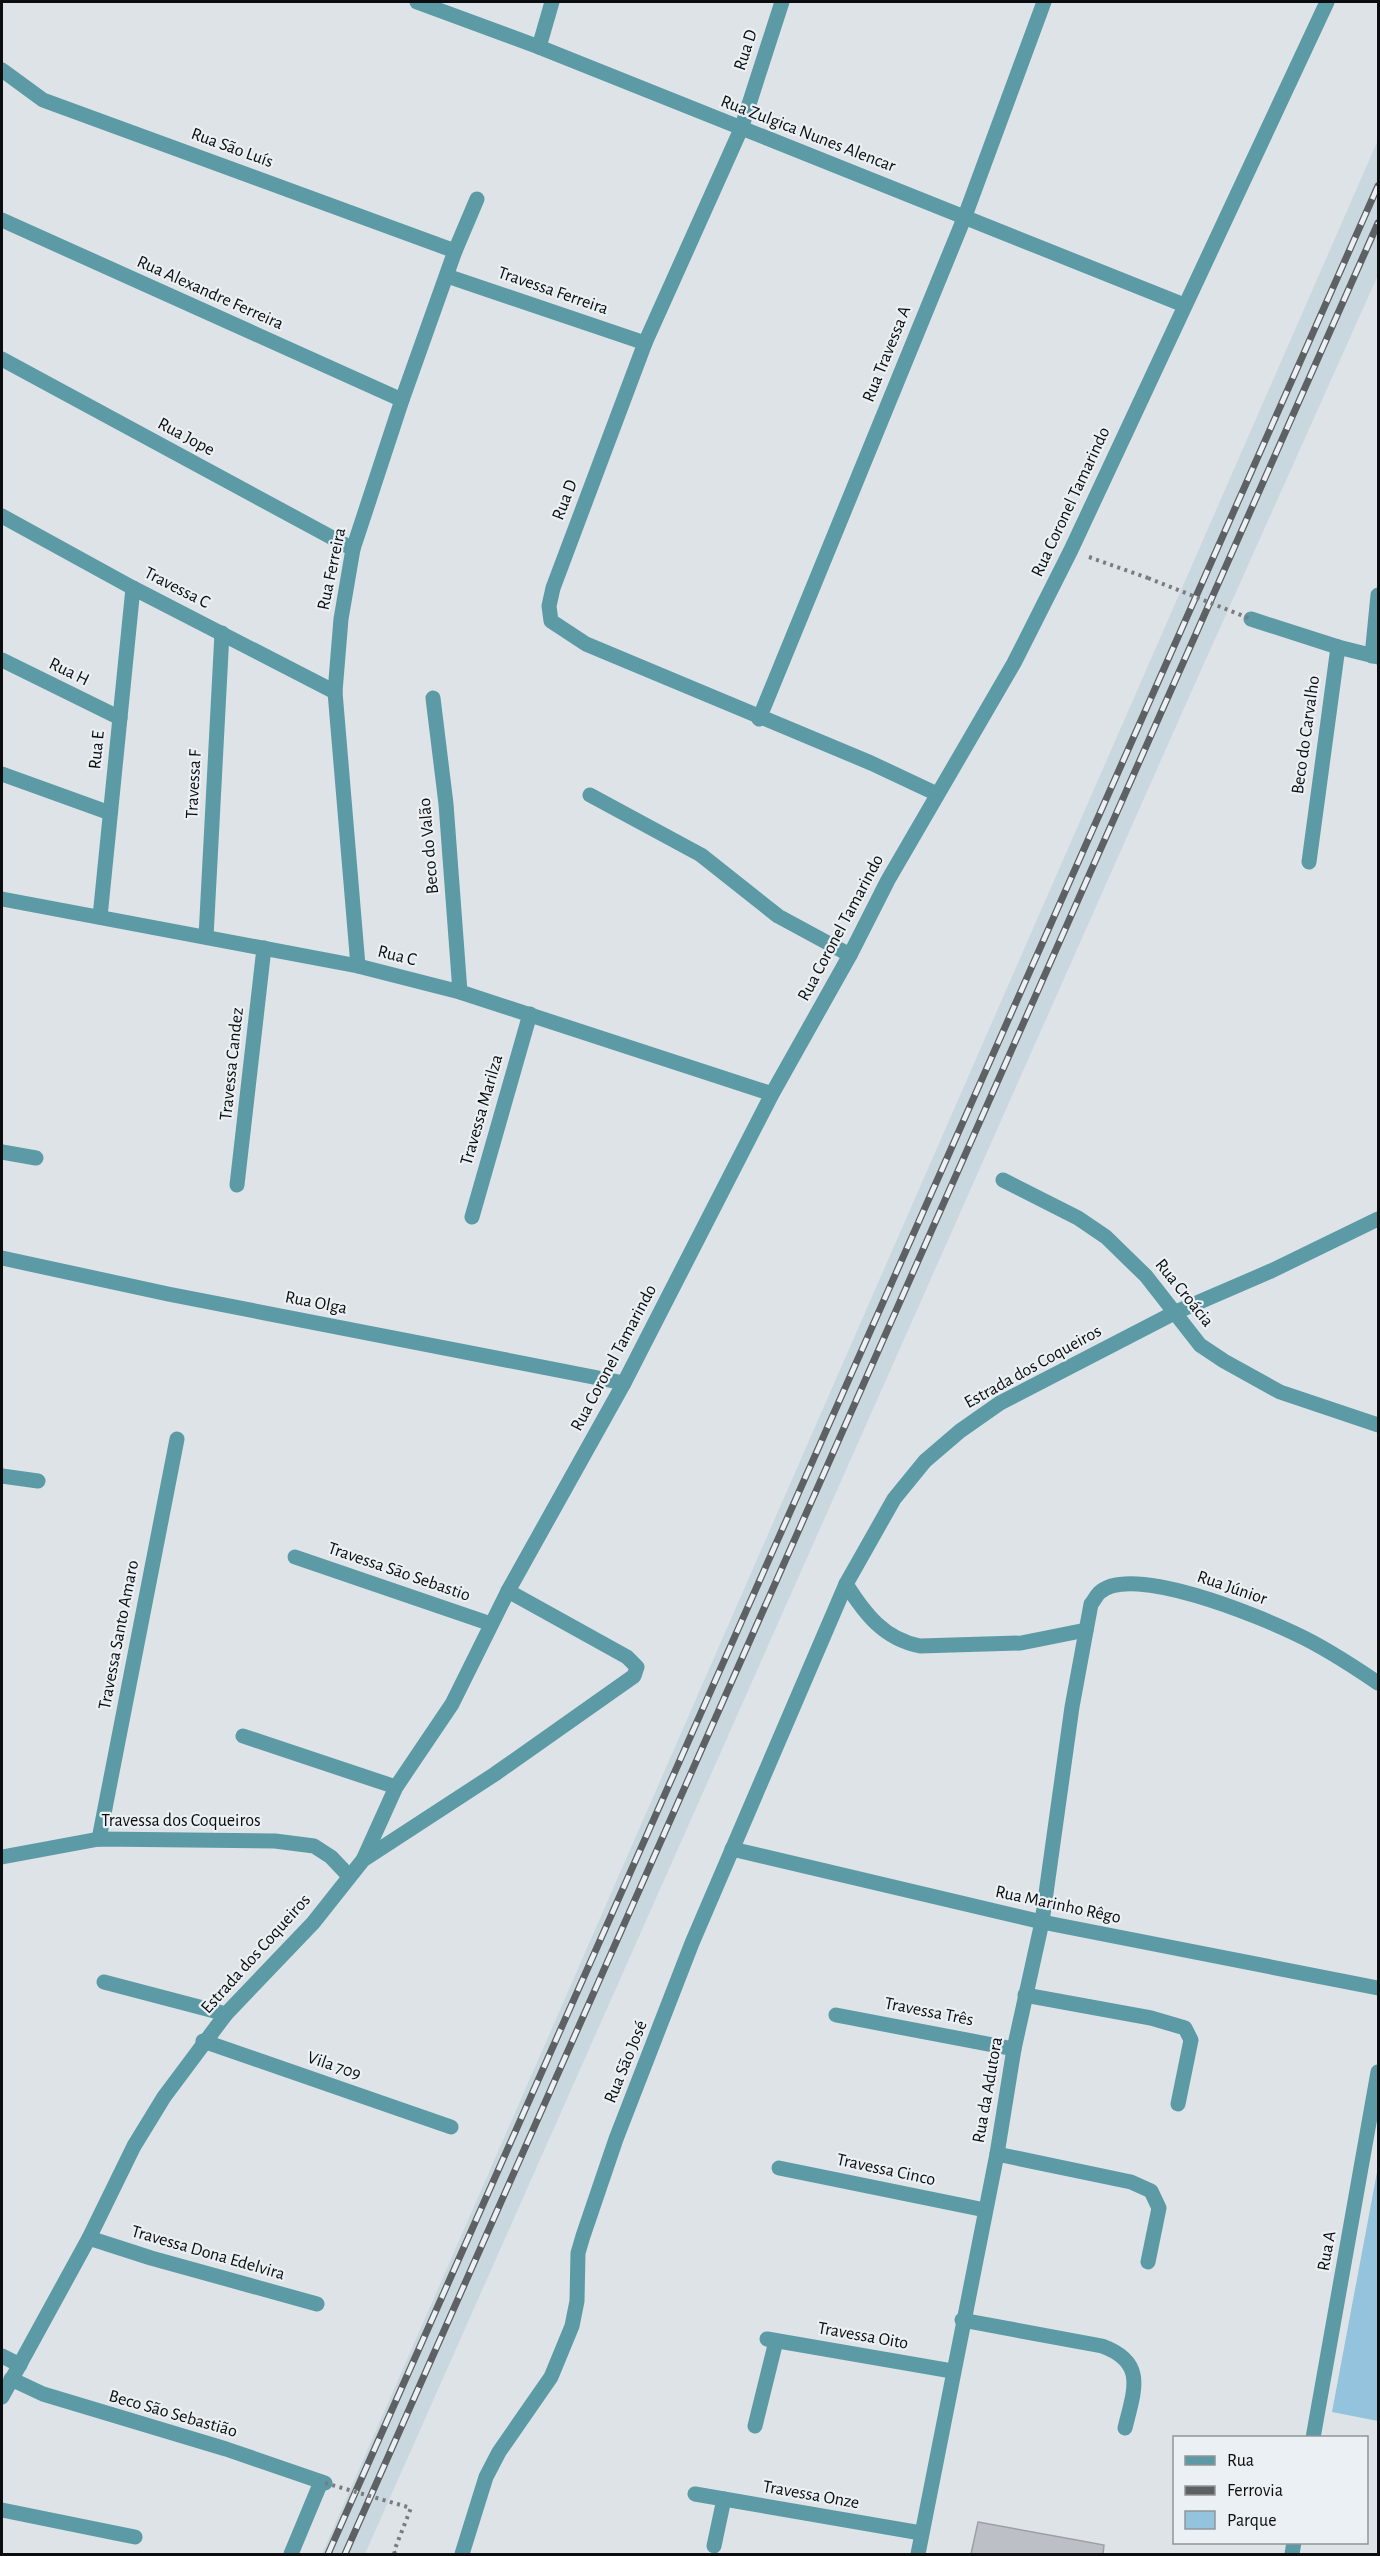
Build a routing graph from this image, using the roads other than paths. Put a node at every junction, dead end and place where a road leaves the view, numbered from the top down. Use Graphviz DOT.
graph roads {
  1 [pos="417,2"];
  2 [pos="552,2"];
  3 [pos="782,2"];
  4 [pos="1044,2"];
  5 [pos="1327,2"];
  6 [pos="539,47"];
  7 [pos="2,70"];
  8 [pos="741,129"];
  9 [pos="477,199"];
  10 [pos="965,216"];
  11 [pos="2,220"];
  12 [pos="455,251"];
  13 [pos="447,276"];
  14 [pos="1184,305"];
  15 [pos="645,343"];
  16 [pos="2,359"];
  17 [pos="402,400"];
  18 [pos="2,516"];
  19 [pos="353,549"];
  20 [pos="133,588"];
  21 [pos="1378,594"];
  22 [pos="1251,619"];
  23 [pos="222,633"];
  24 [pos="1338,647"];
  25 [pos="1375,657"];
  26 [pos="2,660"];
  27 [pos="335,692"];
  28 [pos="433,698"];
  29 [pos="120,718"];
  30 [pos="759,719"];
  31 [pos="2,774"];
  32 [pos="937,794"];
  33 [pos="590,795"];
  34 [pos="110,813"];
  35 [pos="1309,862"];
  36 [pos="2,899"];
  37 [pos="100,917"];
  38 [pos="206,937"];
  39 [pos="264,948"];
  40 [pos="850,955"];
  41 [pos="358,966"];
  42 [pos="460,992"];
  43 [pos="530,1014"];
  44 [pos="772,1094"];
  45 [pos="2,1152"];
  46 [pos="36,1158"];
  47 [pos="1003,1180"];
  48 [pos="237,1185"];
  49 [pos="472,1217"];
  50 [pos="1378,1219"];
  51 [pos="2,1258"];
  52 [pos="1176,1312"];
  53 [pos="624,1383"];
  54 [pos="1378,1425"];
  55 [pos="177,1439"];
  56 [pos="2,1476"];
  57 [pos="38,1481"];
  58 [pos="295,1557"];
  59 [pos="846,1584"];
  60 [pos="508,1591"];
  61 [pos="491,1624"];
  62 [pos="1086,1630"];
  63 [pos="1378,1683"];
  64 [pos="243,1736"];
  65 [pos="396,1787"];
  66 [pos="99,1839"];
  67 [pos="732,1849"];
  68 [pos="2,1857"];
  69 [pos="363,1860"];
  70 [pos="349,1876"];
  71 [pos="1042,1922"];
  72 [pos="104,1982"];
  73 [pos="1378,1989"];
  74 [pos="1025,1995"];
  75 [pos="226,2014"];
  76 [pos="836,2014"];
  77 [pos="203,2041"];
  78 [pos="1014,2049"];
  79 [pos="1378,2072"];
  80 [pos="1178,2104"];
  81 [pos="451,2127"];
  82 [pos="997,2154"];
  83 [pos="779,2168"];
  84 [pos="985,2210"];
  85 [pos="89,2238"];
  86 [pos="1148,2262"];
  87 [pos="317,2304"];
  88 [pos="962,2320"];
  89 [pos="2,2356"];
  90 [pos="20,2365"];
  91 [pos="952,2371"];
  92 [pos="11,2379"];
  93 [pos="2,2397"];
  94 [pos="755,2426"];
  95 [pos="1125,2428"];
  96 [pos="1313,2436"];
  97 [pos="695,2494"];
  98 [pos="723,2499"];
  99 [pos="2,2510"];
  100 [pos="921,2533"];
  101 [pos="135,2537"];
  102 [pos="714,2546"];
  103 [pos="291,2554"];
  104 [pos="462,2554"];
  105 [pos="918,2554"];
  1 -- 6 [label="street, Rua Zulgica Nunes Alencar"];
  2 -- 6 [label="street"];
  3 -- 8 [label="street, Rua D"];
  4 -- 10 [label="street, Rua Travessa A"];
  5 -- 14 [label="street, Rua Coronel Tamarindo"];
  6 -- 8 [label="street, Rua Zulgica Nunes Alencar"];
  7 -- 12 [label="street, Rua São Luís"];
  8 -- 10 [label="street, Rua Zulgica Nunes Alencar"];
  8 -- 15 [label="street, Rua D"];
  9 -- 12 [label="street, Rua Ferreira"];
  10 -- 14 [label="street, Rua Zulgica Nunes Alencar"];
  10 -- 30 [label="street, Rua Travessa A"];
  11 -- 17 [label="street, Rua Alexandre Ferreira"];
  12 -- 13 [label="street, Rua Ferreira"];
  13 -- 15 [label="street, Travessa Ferreira"];
  13 -- 17 [label="street, Rua Ferreira"];
  14 -- 32 [label="street, Rua Coronel Tamarindo"];
  15 -- 30 [label="street, Rua D"];
  16 -- 19 [label="street, Rua Jope"];
  17 -- 19 [label="street, Rua Ferreira"];
  18 -- 20 [label="street, Travessa C"];
  19 -- 27 [label="street, Rua Ferreira"];
  20 -- 23 [label="street, Travessa C"];
  20 -- 29 [label="street, Rua E"];
  21 -- 25 [label="street"];
  22 -- 24 [label="street"];
  23 -- 27 [label="street, Travessa C"];
  23 -- 38 [label="street, Travessa F"];
  24 -- 25 [label="street"];
  24 -- 35 [label="street, Beco do Carvalho"];
  26 -- 29 [label="street, Rua H"];
  27 -- 41 [label="street, Rua Ferreira"];
  28 -- 42 [label="street, Beco do Valão"];
  29 -- 34 [label="street, Rua E"];
  30 -- 32 [label="street, Rua D"];
  31 -- 34 [label="street"];
  32 -- 40 [label="street, Rua Coronel Tamarindo"];
  33 -- 40 [label="street"];
  34 -- 37 [label="street, Rua E"];
  36 -- 37 [label="street, Rua C"];
  37 -- 38 [label="street, Rua C"];
  38 -- 39 [label="street, Rua C"];
  39 -- 41 [label="street, Rua C"];
  39 -- 48 [label="street, Travessa Candez"];
  40 -- 44 [label="street, Rua Coronel Tamarindo"];
  41 -- 42 [label="street, Rua C"];
  42 -- 43 [label="street, Rua C"];
  43 -- 44 [label="street, Rua C"];
  43 -- 49 [label="street, Travessa Marilza"];
  44 -- 53 [label="street, Rua Coronel Tamarindo"];
  45 -- 46 [label="street"];
  47 -- 52 [label="street, Rua Croácia"];
  50 -- 52 [label="street, Estrada dos Coqueiros"];
  51 -- 53 [label="street, Rua Olga"];
  52 -- 54 [label="street, Rua Croácia"];
  52 -- 59 [label="street, Estrada dos Coqueiros"];
  53 -- 60 [label="street, Rua Coronel Tamarindo"];
  55 -- 66 [label="street, Travessa Santo Amaro"];
  56 -- 57 [label="street"];
  58 -- 61 [label="street, Travessa Sāo Sebastio"];
  59 -- 62 [label="street"];
  59 -- 67 [label="street, Rua São José"];
  60 -- 61 [label="street, Rua Coronel Tamarindo"];
  60 -- 69 [label="street, Estrada dos Coqueiros"];
  61 -- 65 [label="street, Rua Coronel Tamarindo"];
  62 -- 63 [label="street, Rua Júnior"];
  62 -- 71 [label="street, Rua da Adutora"];
  64 -- 65 [label="street"];
  65 -- 69 [label="street, Rua Coronel Tamarindo"];
  66 -- 68 [label="street, Travessa dos Coqueiros"];
  66 -- 70 [label="street, Travessa dos Coqueiros"];
  67 -- 71 [label="street, Rua Marinho Rêgo"];
  67 -- 104 [label="street, Rua São José"];
  69 -- 70 [label="street, Estrada dos Coqueiros"];
  70 -- 75 [label="street, Estrada dos Coqueiros"];
  71 -- 73 [label="street, Rua Marinho Rêgo"];
  71 -- 74 [label="street, Rua da Adutora"];
  72 -- 75 [label="street"];
  74 -- 78 [label="street, Rua da Adutora"];
  74 -- 80 [label="street"];
  75 -- 77 [label="street, Estrada dos Coqueiros"];
  76 -- 78 [label="street, Travessa Três"];
  77 -- 81 [label="street, Vila 709"];
  77 -- 85 [label="street, Estrada dos Coqueiros"];
  78 -- 82 [label="street, Rua da Adutora"];
  79 -- 96 [label="street, Rua A"];
  82 -- 84 [label="street, Rua da Adutora"];
  82 -- 86 [label="street"];
  83 -- 84 [label="street, Travessa Cinco"];
  84 -- 88 [label="street, Rua da Adutora"];
  85 -- 87 [label="street, Travessa Dona Edelvira"];
  85 -- 90 [label="street, Estrada dos Coqueiros"];
  88 -- 91 [label="street, Rua da Adutora"];
  88 -- 95 [label="street"];
  89 -- 90 [label="street"];
  90 -- 92 [label="street, Estrada dos Coqueiros"];
  91 -- 94 [label="street, Travessa Oito"];
  91 -- 100 [label="street, Rua da Adutora"];
  92 -- 93 [label="street, Estrada dos Coqueiros"];
  92 -- 103 [label="street, Beco São Sebastião"];
  97 -- 98 [label="street, Travessa Onze"];
  98 -- 100 [label="street, Travessa Onze"];
  98 -- 102 [label="street"];
  99 -- 101 [label="street"];
  100 -- 105 [label="street, Rua da Adutora"];
}
